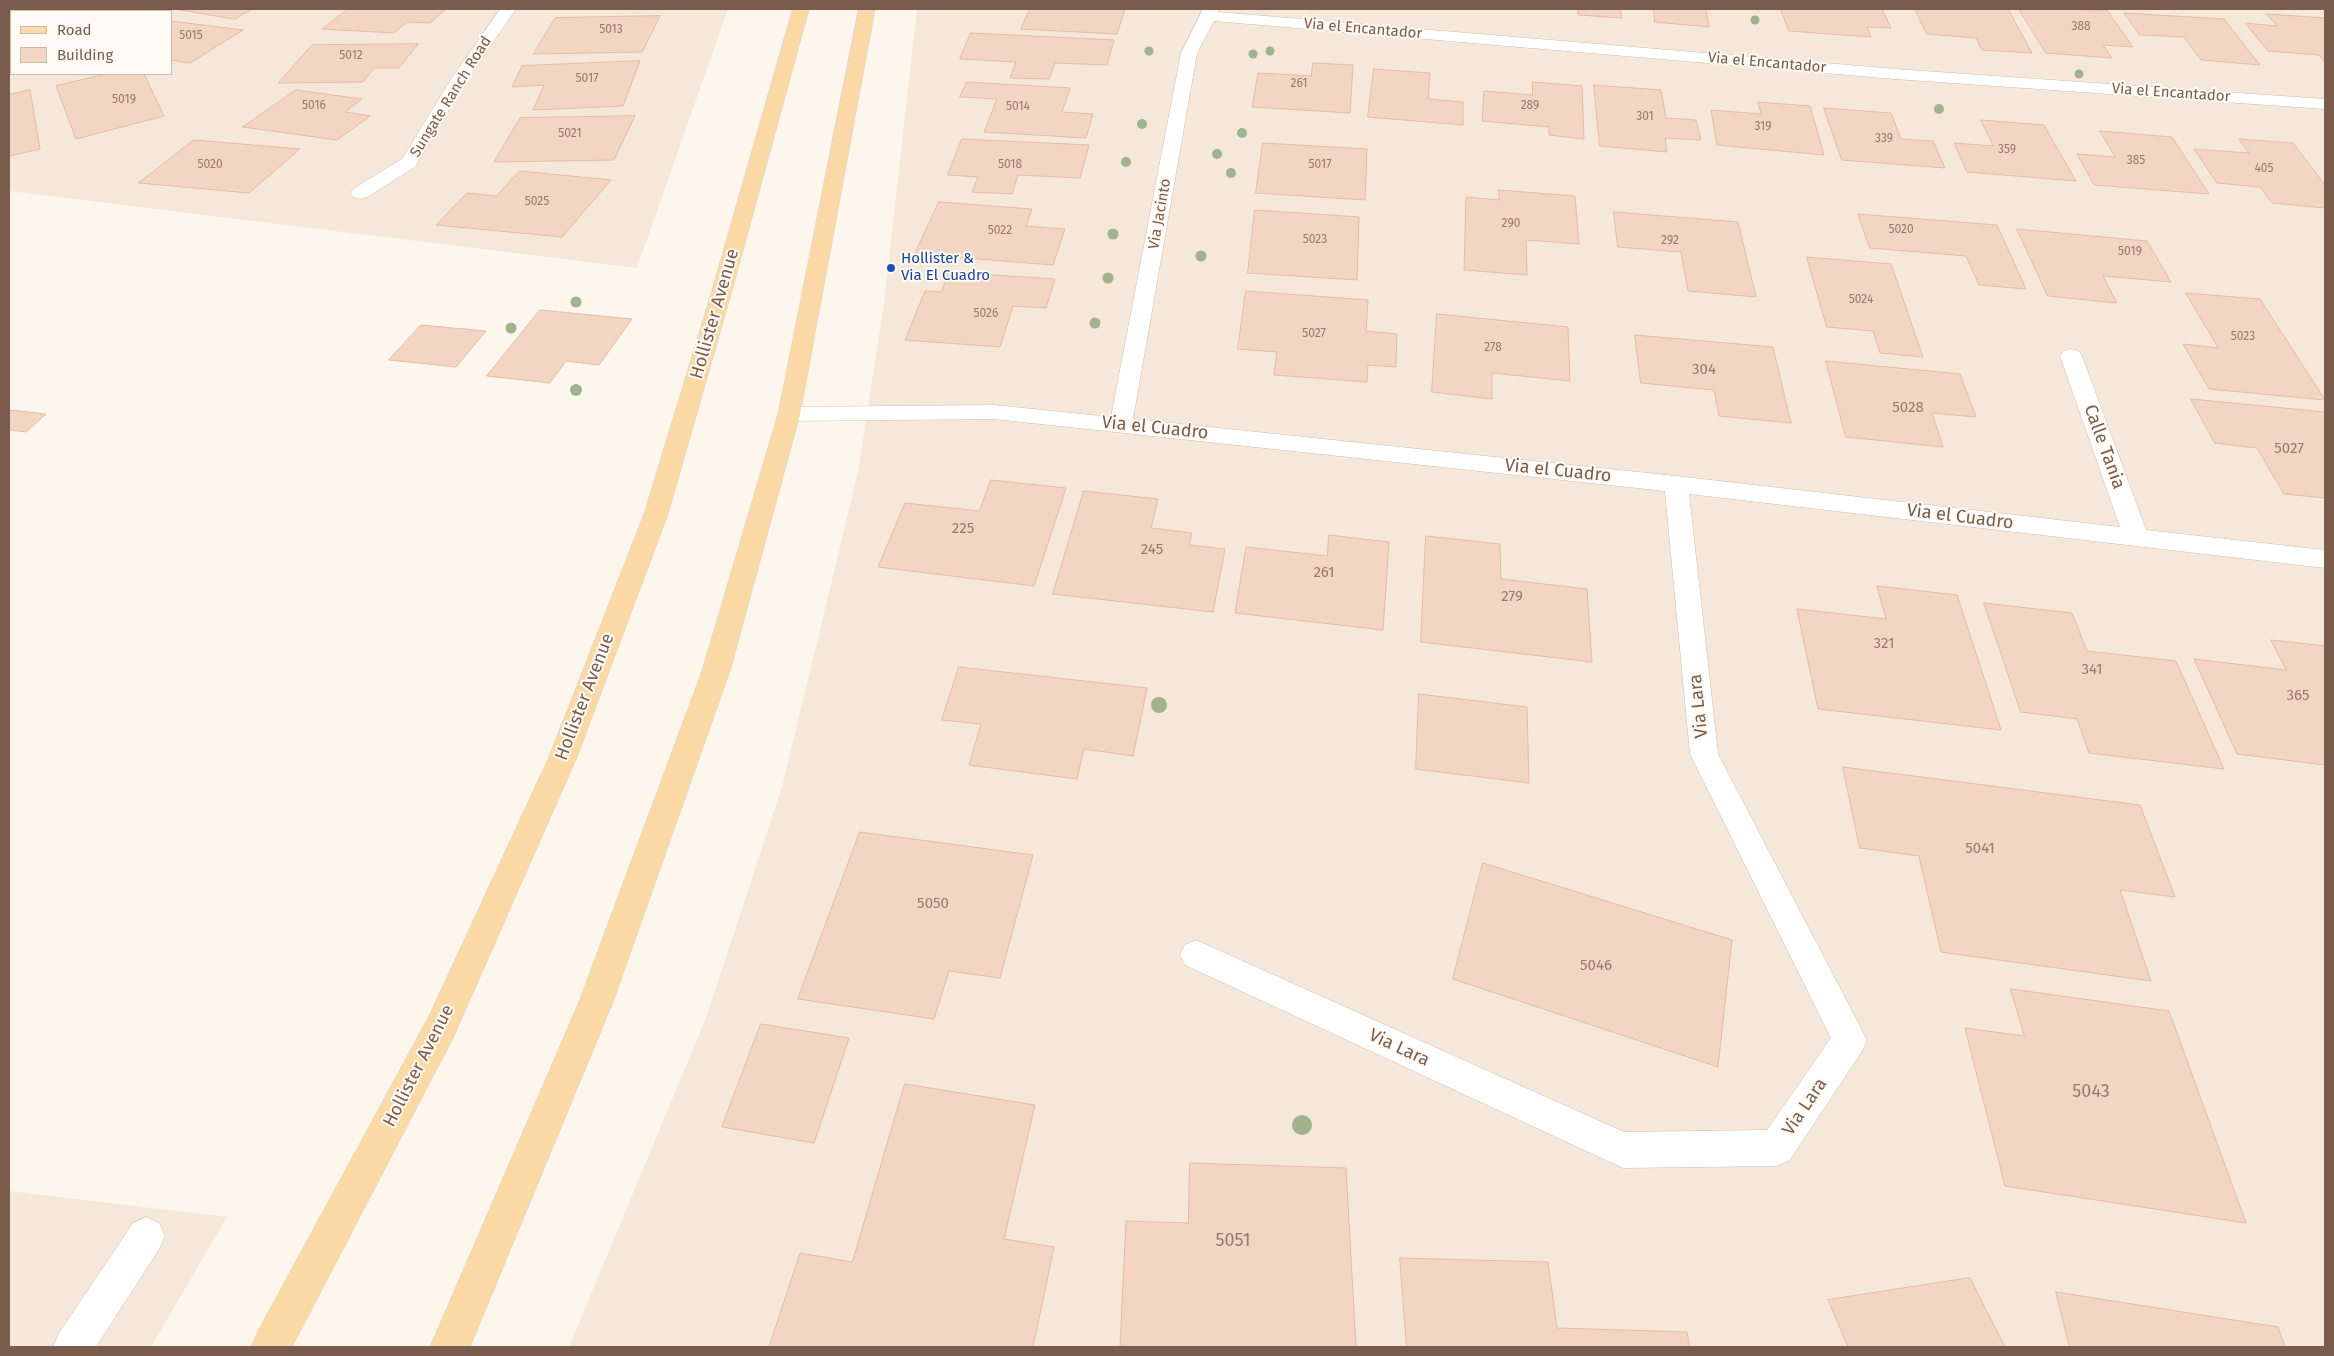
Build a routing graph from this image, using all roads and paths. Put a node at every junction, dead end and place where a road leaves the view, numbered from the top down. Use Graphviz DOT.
graph roads {
  1 [pos="508,9"];
  2 [pos="801,9"];
  3 [pos="867,9"];
  4 [pos="1210,12"];
  5 [pos="2325,104"];
  6 [pos="360,193"];
  7 [pos="2072,356"];
  8 [pos="789,414"];
  9 [pos="1121,424"];
  10 [pos="1676,484"];
  11 [pos="2137,538"];
  12 [pos="2325,559"];
  13 [pos="1196,955"];
  14 [pos="146,1236"];
  15 [pos="73,1347"];
  16 [pos="271,1347"];
  17 [pos="450,1347"];
  1 -- 6 [label="street, Sungate Ranch Road"];
  2 -- 16 [label="main road, Hollister Avenue"];
  3 -- 8 [label="main road"];
  4 -- 5 [label="street, Via el Encantador"];
  4 -- 9 [label="street, Via Jacinto"];
  7 -- 11 [label="street, Calle Tania"];
  8 -- 9 [label="street, Via el Cuadro"];
  8 -- 17 [label="main road"];
  9 -- 10 [label="street, Via el Cuadro"];
  10 -- 11 [label="street, Via el Cuadro"];
  10 -- 13 [label="street, Via Lara"];
  11 -- 12 [label="street, Via el Cuadro"];
  14 -- 15 [label="street"];
}
